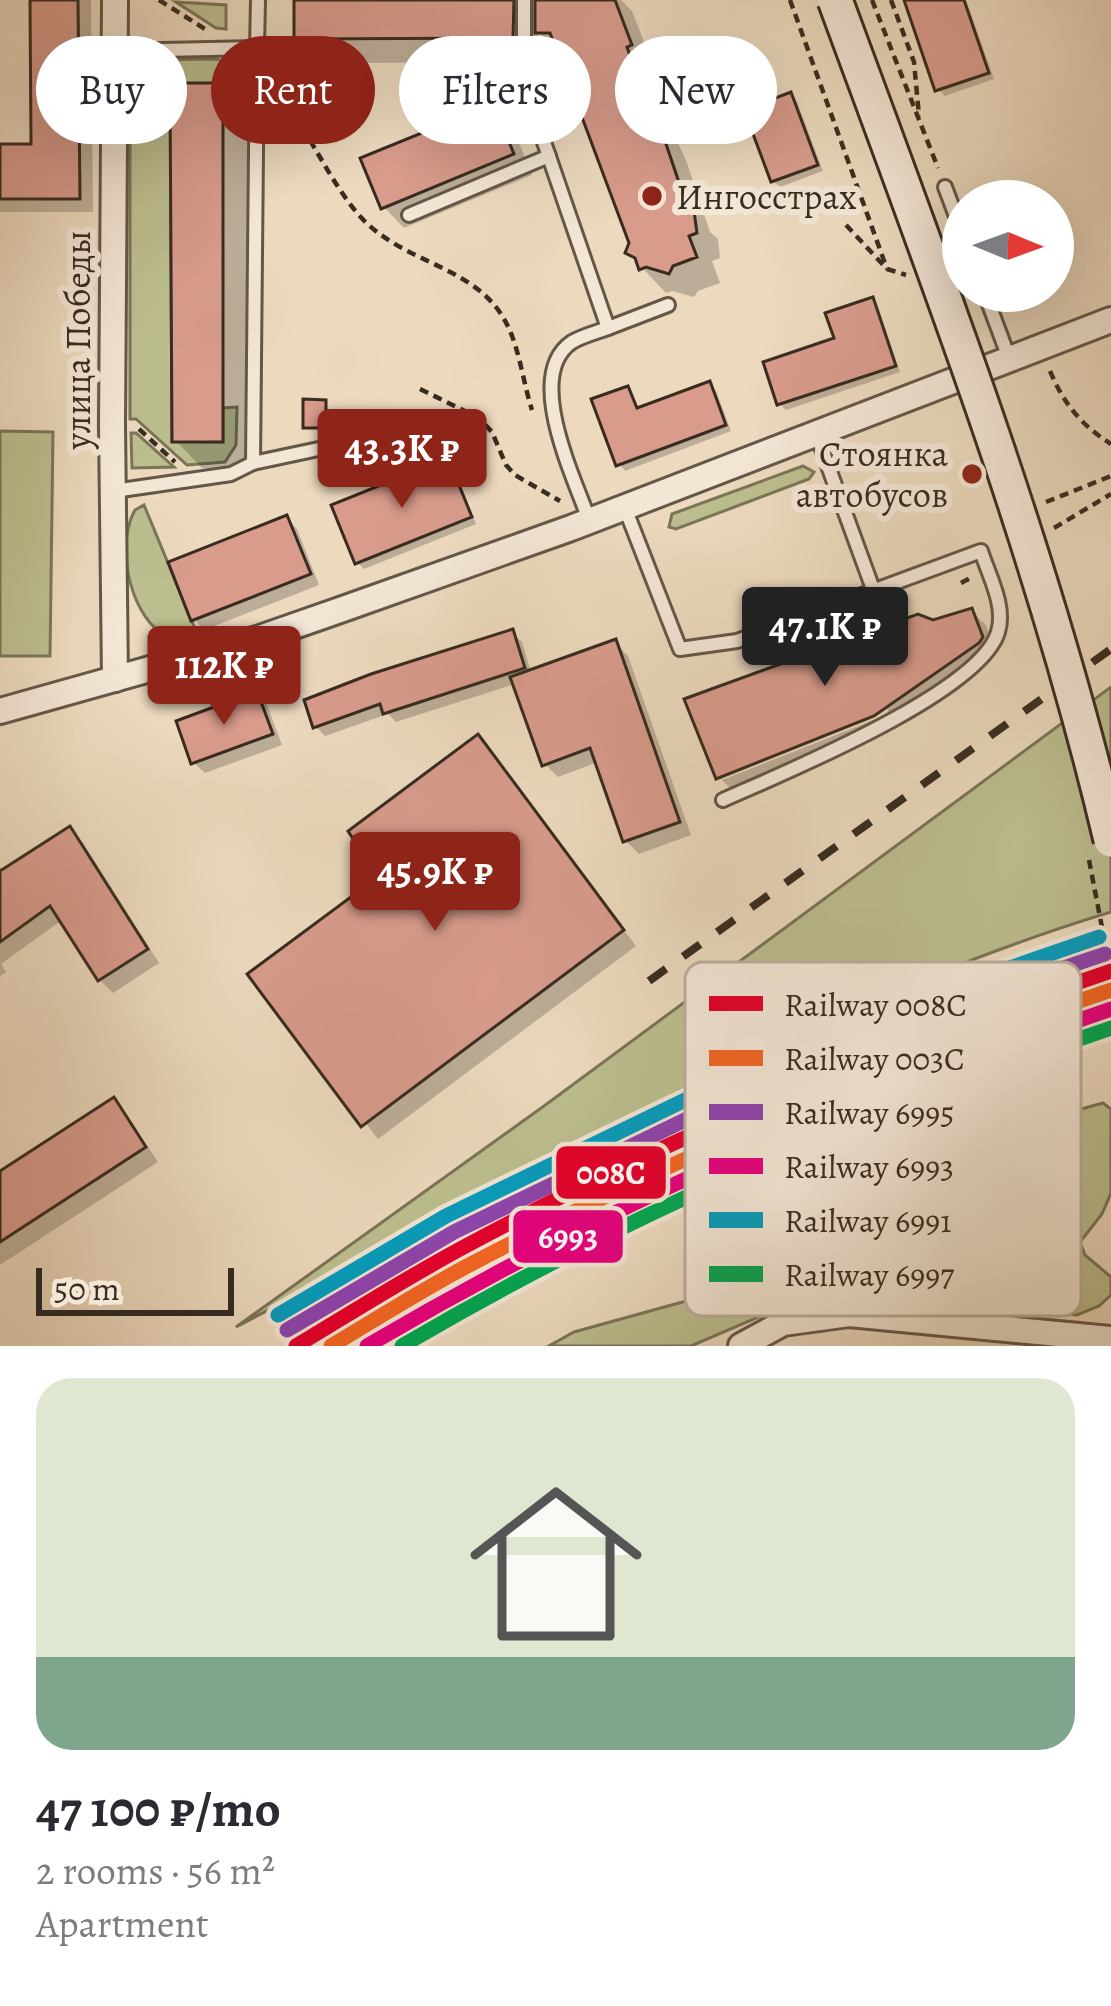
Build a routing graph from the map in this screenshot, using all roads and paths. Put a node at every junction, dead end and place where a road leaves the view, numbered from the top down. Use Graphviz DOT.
graph roads {
  1 [pos="115,0"];
  2 [pos="159,0"];
  3 [pos="258,0"];
  4 [pos="524,0"];
  5 [pos="790,0"];
  6 [pos="835,0"];
  7 [pos="872,0"];
  8 [pos="891,0"];
  9 [pos="213,34"];
  10 [pos="115,36"];
  11 [pos="257,36"];
  12 [pos="919,120"];
  13 [pos="115,144"];
  14 [pos="256,144"];
  15 [pos="311,144"];
  16 [pos="549,156"];
  17 [pos="942,180"];
  18 [pos="410,214"];
  19 [pos="846,225"];
  20 [pos="668,305"];
  21 [pos="992,312"];
  22 [pos="1111,320"];
  23 [pos="608,328"];
  24 [pos="1010,358"];
  25 [pos="1045,361"];
  26 [pos="420,389"];
  27 [pos="535,419"];
  28 [pos="135,425"];
  29 [pos="815,432"];
  30 [pos="343,439"];
  31 [pos="1111,444"];
  32 [pos="253,463"];
  33 [pos="1111,476"];
  34 [pos="195,479"];
  35 [pos="555,481"];
  36 [pos="114,491"];
  37 [pos="1046,502"];
  38 [pos="625,507"];
  39 [pos="589,520"];
  40 [pos="873,589"];
  41 [pos="115,679"];
  42 [pos="0,711"];
  43 [pos="723,800"];
  44 [pos="1111,840"];
  45 [pos="834,1316"];
  46 [pos="870,1316"];
  47 [pos="1111,1339"];
  48 [pos="741,1346"];
  1 -- 10 [label="street, улица Победы"];
  2 -- 9 [label="path"];
  3 -- 11 [label="lane"];
  4 -- 16 [label="lane"];
  5 -- 19 [label="path"];
  6 -- 44 [label="main road, bridge"];
  7 -- 12 [label="path"];
  8 -- 12 [label="path"];
  12 -- 17 [label="path"];
  13 -- 36 [label="street, улица Победы"];
  14 -- 32 [label="lane"];
  15 -- 27 [label="path"];
  16 -- 18 [label="lane"];
  16 -- 23 [label="lane"];
  20 -- 23 [label="lane"];
  21 -- 24 [label="lane"];
  22 -- 24 [label="street"];
  23 -- 39 [label="lane"];
  24 -- 29 [label="street"];
  25 -- 31 [label="path"];
  26 -- 35 [label="path"];
  28 -- 34 [label="path"];
  29 -- 38 [label="street"];
  29 -- 40 [label="lane"];
  30 -- 32 [label="lane"];
  32 -- 34 [label="lane"];
  33 -- 37 [label="path"];
  34 -- 36 [label="lane"];
  36 -- 41 [label="street, улица Победы"];
  38 -- 39 [label="street"];
  38 -- 40 [label="lane"];
  39 -- 41 [label="street"];
  40 -- 43 [label="lane"];
  41 -- 42 [label="street"];
  45 -- 48 [label="street"];
  46 -- 47 [label="street"];
}
